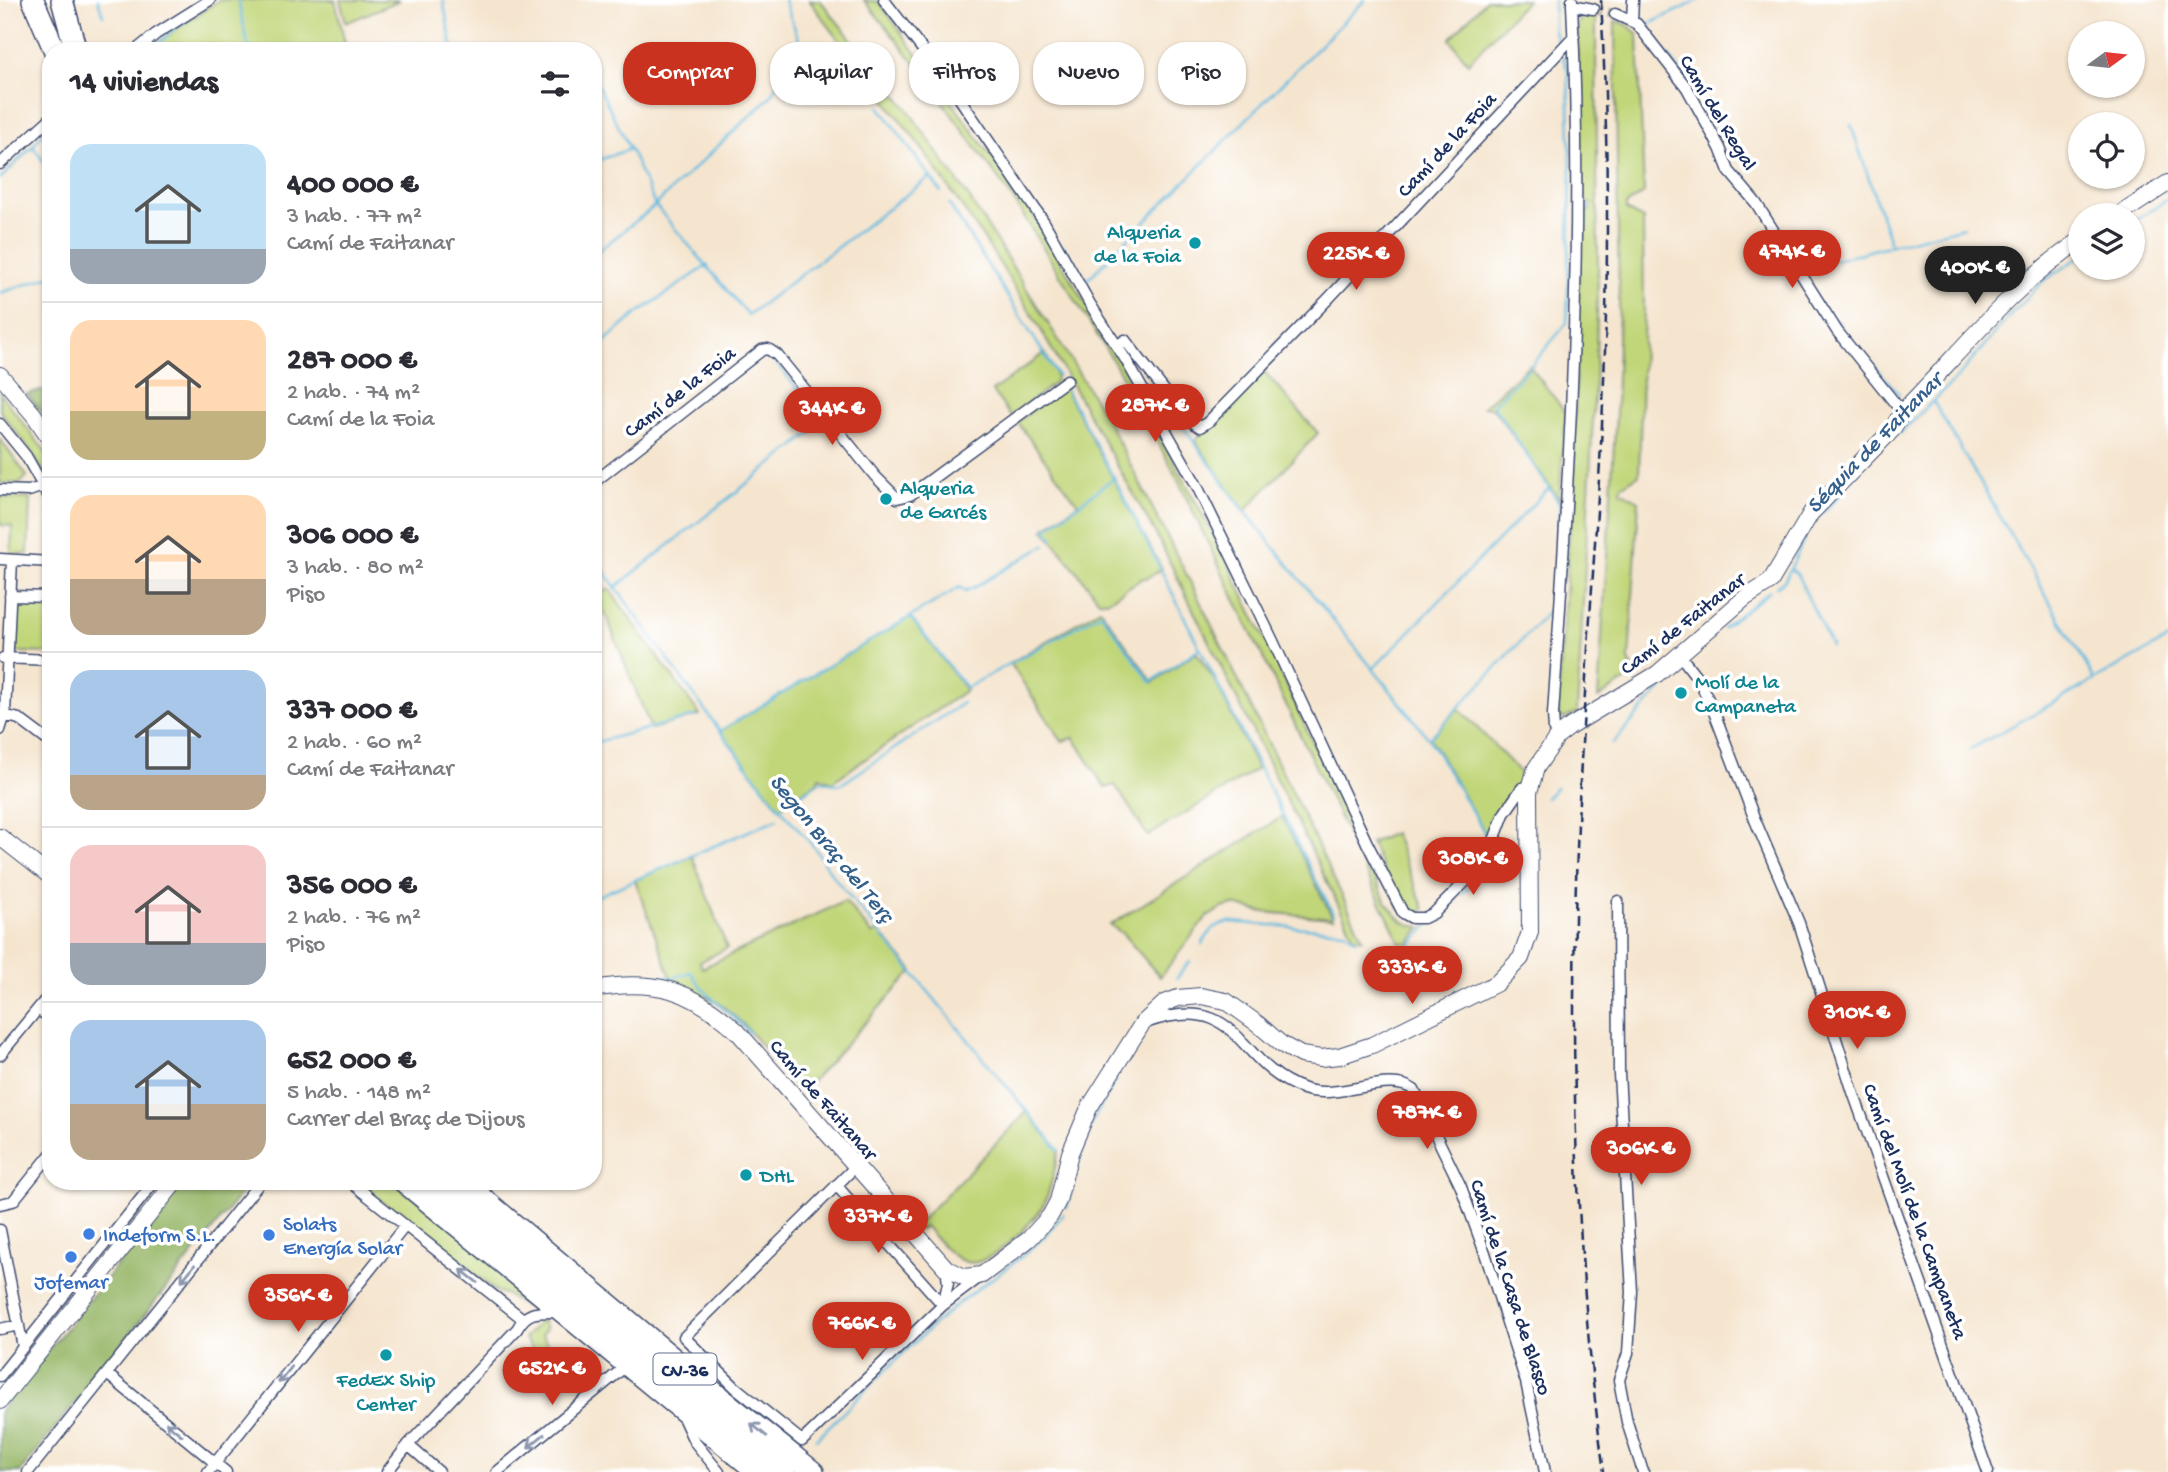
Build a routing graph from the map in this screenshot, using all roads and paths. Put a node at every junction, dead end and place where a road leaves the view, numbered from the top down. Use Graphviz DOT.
graph roads {
  1 [pos="33,0"];
  2 [pos="43,0"];
  3 [pos="62,0"];
  4 [pos="210,0"];
  5 [pos="884,0"];
  6 [pos="1633,0"];
  7 [pos="1572,3"];
  8 [pos="1593,9"];
  9 [pos="1615,14"];
  10 [pos="1632,21"];
  11 [pos="1574,36"];
  12 [pos="51,42"];
  13 [pos="53,42"];
  14 [pos="74,42"];
  15 [pos="146,42"];
  16 [pos="42,126"];
  17 [pos="0,164"];
  18 [pos="2168,183"];
  19 [pos="2137,203"];
  20 [pos="2068,250"];
  21 [pos="1117,346"];
  22 [pos="0,375"];
  23 [pos="1067,380"];
  24 [pos="1902,412"];
  25 [pos="0,424"];
  26 [pos="42,429"];
  27 [pos="602,476"];
  28 [pos="42,484"];
  29 [pos="42,486"];
  30 [pos="0,490"];
  31 [pos="0,559"];
  32 [pos="12,560"];
  33 [pos="42,562"];
  34 [pos="10,596"];
  35 [pos="42,597"];
  36 [pos="1679,654"];
  37 [pos="4,658"];
  38 [pos="42,660"];
  39 [pos="2,714"];
  40 [pos="0,730"];
  41 [pos="42,736"];
  42 [pos="1557,737"];
  43 [pos="1530,787"];
  44 [pos="0,837"];
  45 [pos="42,870"];
  46 [pos="1618,901"];
  47 [pos="602,988"];
  48 [pos="42,1004"];
  49 [pos="38,1009"];
  50 [pos="42,1012"];
  51 [pos="1142,1024"];
  52 [pos="0,1055"];
  53 [pos="42,1165"];
  54 [pos="855,1167"];
  55 [pos="836,1185"];
  56 [pos="148,1190"];
  57 [pos="169,1190"];
  58 [pos="254,1190"];
  59 [pos="360,1190"];
  60 [pos="414,1190"];
  61 [pos="446,1190"];
  62 [pos="472,1190"];
  63 [pos="490,1190"];
  64 [pos="0,1204"];
  65 [pos="405,1226"];
  66 [pos="0,1230"];
  67 [pos="946,1268"];
  68 [pos="982,1275"];
  69 [pos="943,1305"];
  70 [pos="564,1312"];
  71 [pos="523,1319"];
  72 [pos="19,1325"];
  73 [pos="38,1328"];
  74 [pos="0,1329"];
  75 [pos="23,1347"];
  76 [pos="626,1367"];
  77 [pos="107,1374"];
  78 [pos="0,1376"];
  79 [pos="707,1387"];
  80 [pos="0,1401"];
  81 [pos="678,1406"];
  82 [pos="408,1445"];
  83 [pos="211,1467"];
  84 [pos="28,1472"];
  85 [pos="226,1472"];
  86 [pos="387,1472"];
  87 [pos="439,1472"];
  88 [pos="497,1472"];
  89 [pos="719,1472"];
  90 [pos="758,1472"];
  91 [pos="785,1472"];
  92 [pos="813,1472"];
  93 [pos="1545,1472"];
  94 [pos="1643,1472"];
  95 [pos="1988,1472"];
  1 -- 12 [label="highway"];
  2 -- 13 [label="highway"];
  3 -- 14 [label="highway"];
  4 -- 15 [label="street"];
  5 -- 21 [label="street"];
  6 -- 10 [label="street"];
  7 -- 8 [label="street"];
  7 -- 11 [label="street"];
  9 -- 10 [label="street, Camí del Regal"];
  10 -- 24 [label="street, Camí del Regal"];
  11 -- 21 [label="street, Camí de la Foia"];
  11 -- 42 [label="street"];
  16 -- 17 [label="street"];
  18 -- 19 [label="street"];
  20 -- 24 [label="street, Camí de Faitanar"];
  21 -- 43 [label="street"];
  22 -- 26 [label="street"];
  23 -- 27 [label="street, Camí de la Foia"];
  24 -- 36 [label="street, Camí de Faitanar"];
  25 -- 28 [label="street"];
  29 -- 30 [label="street"];
  31 -- 32 [label="street"];
  32 -- 33 [label="street"];
  32 -- 34 [label="street"];
  34 -- 35 [label="street"];
  34 -- 37 [label="street"];
  36 -- 42 [label="street, Camí de Faitanar"];
  36 -- 95 [label="street, Camí del Molí de la Campaneta"];
  37 -- 38 [label="street"];
  37 -- 39 [label="street"];
  39 -- 40 [label="street"];
  39 -- 41 [label="street"];
  42 -- 43 [label="street, Camí de Faitanar"];
  43 -- 51 [label="street, Camí de Faitanar"];
  44 -- 45 [label="street"];
  46 -- 94 [label="street"];
  47 -- 54 [label="street, Camí de Faitanar"];
  48 -- 49 [label="street"];
  49 -- 50 [label="street"];
  49 -- 52 [label="street"];
  51 -- 68 [label="street, Camí de Faitanar"];
  51 -- 93 [label="street, Camí de la Casa de Blasco"];
  53 -- 64 [label="street"];
  54 -- 55 [label="street"];
  54 -- 67 [label="street, Camí de Faitanar"];
  55 -- 69 [label="street"];
  55 -- 69 [label="street"];
  56 -- 73 [label="street"];
  57 -- 80 [label="street"];
  58 -- 77 [label="street, one-way"];
  59 -- 65 [label="street"];
  60 -- 70 [label="highway"];
  61 -- 91 [label="highway, CV-36"];
  62 -- 79 [label="highway, CV-36"];
  63 -- 79 [label="highway"];
  71 -- 65 [label="street, one-way"];
  65 -- 83 [label="street, one-way"];
  66 -- 72 [label="street"];
  67 -- 68 [label="street"];
  67 -- 69 [label="street"];
  68 -- 69 [label="street"];
  70 -- 71 [label="street"];
  70 -- 76 [label="highway"];
  71 -- 82 [label="street"];
  72 -- 73 [label="street"];
  72 -- 74 [label="street"];
  72 -- 75 [label="street"];
  73 -- 75 [label="street"];
  75 -- 78 [label="street"];
  76 -- 81 [label="highway"];
  76 -- 88 [label="street, one-way"];
  83 -- 77 [label="street, one-way"];
  77 -- 84 [label="street"];
  92 -- 79 [label="highway, CV-36, one-way"];
  81 -- 89 [label="street"];
  81 -- 90 [label="highway"];
  82 -- 86 [label="street"];
  82 -- 87 [label="street"];
  83 -- 85 [label="street"];
}
